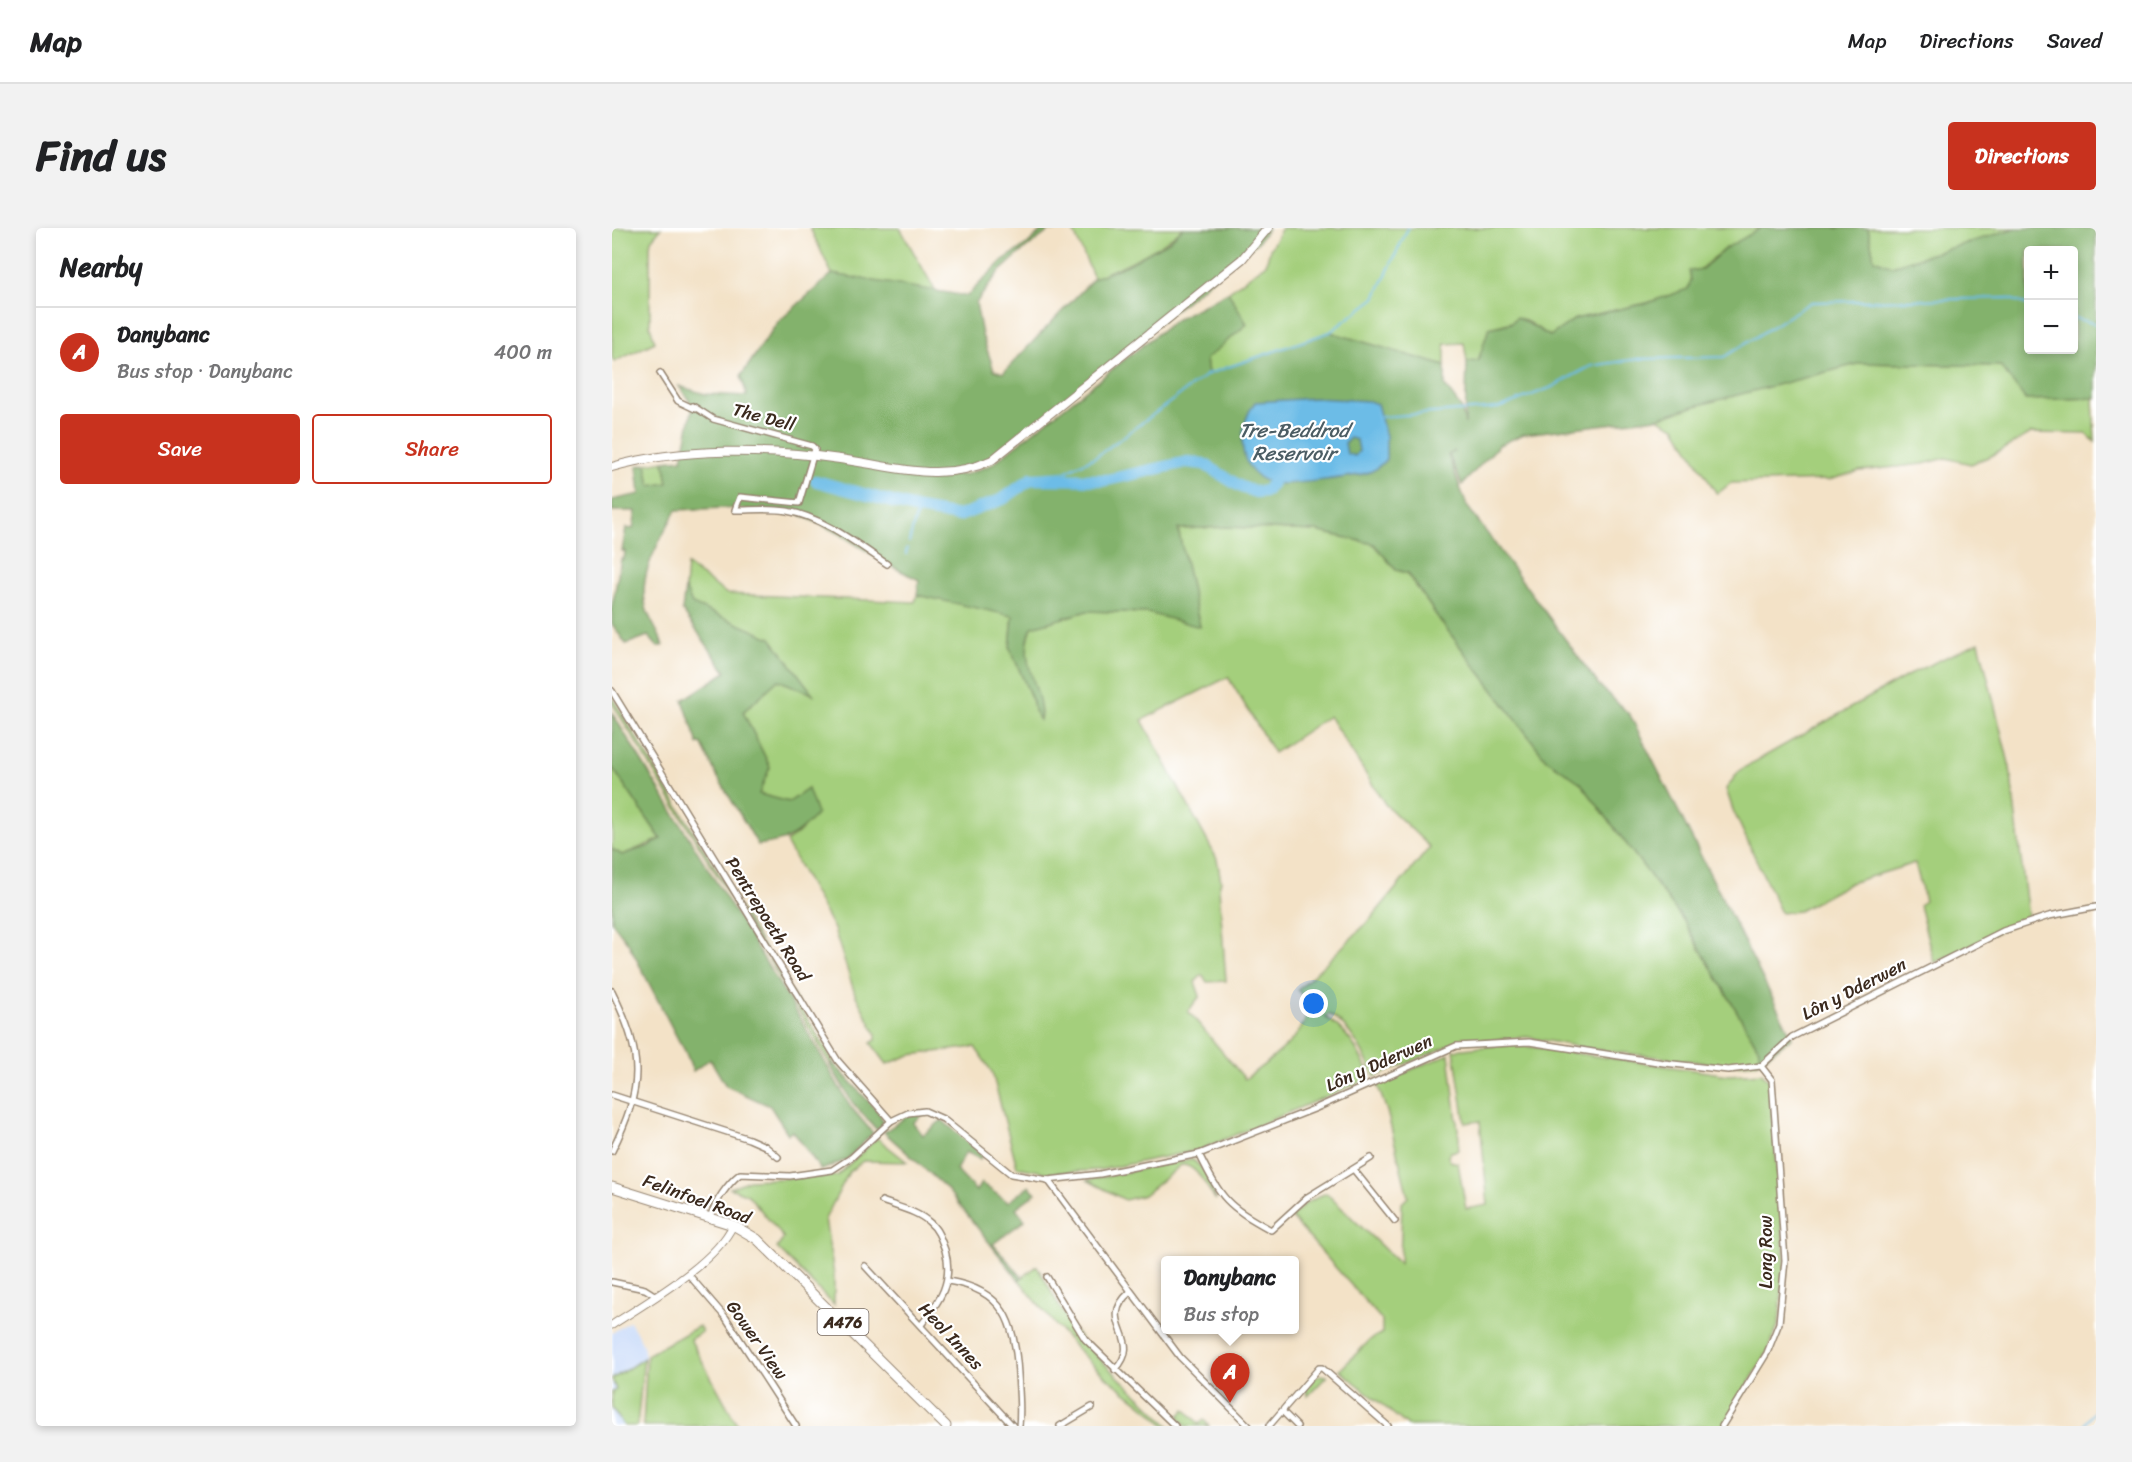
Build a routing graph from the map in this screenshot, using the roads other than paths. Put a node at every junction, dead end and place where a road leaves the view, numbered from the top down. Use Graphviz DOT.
graph roads {
  1 [pos="1268,228"];
  2 [pos="660,373"];
  3 [pos="814,457"];
  4 [pos="612,467"];
  5 [pos="887,564"];
  6 [pos="612,691"];
  7 [pos="2096,907"];
  8 [pos="612,991"];
  9 [pos="1761,1066"];
  10 [pos="612,1095"];
  11 [pos="634,1101"];
  12 [pos="891,1121"];
  13 [pos="612,1151"];
  14 [pos="1199,1154"];
  15 [pos="778,1156"];
  16 [pos="1371,1158"];
  17 [pos="1354,1170"];
  18 [pos="1048,1180"];
  19 [pos="612,1187"];
  20 [pos="882,1201"];
  21 [pos="710,1218"];
  22 [pos="1395,1221"];
  23 [pos="734,1226"];
  24 [pos="866,1266"];
  25 [pos="688,1274"];
  26 [pos="1047,1277"];
  27 [pos="948,1281"];
  28 [pos="612,1282"];
  29 [pos="1130,1292"];
  30 [pos="656,1296"];
  31 [pos="612,1325"];
  32 [pos="921,1325"];
  33 [pos="1161,1332"];
  34 [pos="1162,1334"];
  35 [pos="1115,1370"];
  36 [pos="1092,1407"];
  37 [pos="1282,1411"];
  38 [pos="796,1426"];
  39 [pos="946,1426"];
  40 [pos="1013,1426"];
  41 [pos="1019,1426"];
  42 [pos="1060,1426"];
  43 [pos="1175,1426"];
  44 [pos="1249,1426"];
  45 [pos="1269,1426"];
  46 [pos="1297,1426"];
  47 [pos="1388,1426"];
  48 [pos="1722,1426"];
  1 -- 3 [label="main road"];
  2 -- 3 [label="street, The Dell"];
  3 -- 4 [label="main road"];
  3 -- 5 [label="street"];
  6 -- 12 [label="street, Pentrepoeth Road"];
  7 -- 9 [label="street, Lôn y Dderwen"];
  8 -- 11 [label="street"];
  9 -- 14 [label="street, Lôn y Dderwen"];
  9 -- 48 [label="street, Long Row"];
  10 -- 11 [label="street"];
  11 -- 13 [label="street"];
  11 -- 15 [label="street"];
  12 -- 18 [label="street, Lôn y Dderwen"];
  12 -- 21 [label="street, Lôn y Dderwen"];
  14 -- 17 [label="street"];
  14 -- 18 [label="street, Lôn y Dderwen"];
  16 -- 17 [label="street"];
  17 -- 22 [label="street"];
  18 -- 29 [label="street"];
  19 -- 21 [label="main road, Felinfoel Road / A476"];
  20 -- 27 [label="street"];
  21 -- 23 [label="main road, Felinfoel Road / A476"];
  23 -- 25 [label="street"];
  23 -- 39 [label="main road, Felinfoel Road / A476"];
  24 -- 32 [label="street, Heol Innes"];
  25 -- 30 [label="street"];
  25 -- 38 [label="street, Gower View"];
  26 -- 35 [label="street"];
  27 -- 32 [label="street"];
  27 -- 41 [label="street"];
  28 -- 30 [label="street"];
  29 -- 33 [label="street"];
  29 -- 35 [label="street"];
  30 -- 31 [label="street"];
  32 -- 40 [label="street, Heol Innes"];
  34 -- 44 [label="street"];
  35 -- 43 [label="street"];
  36 -- 42 [label="street"];
  37 -- 45 [label="street"];
  37 -- 46 [label="street"];
  37 -- 47 [label="street"];
}
